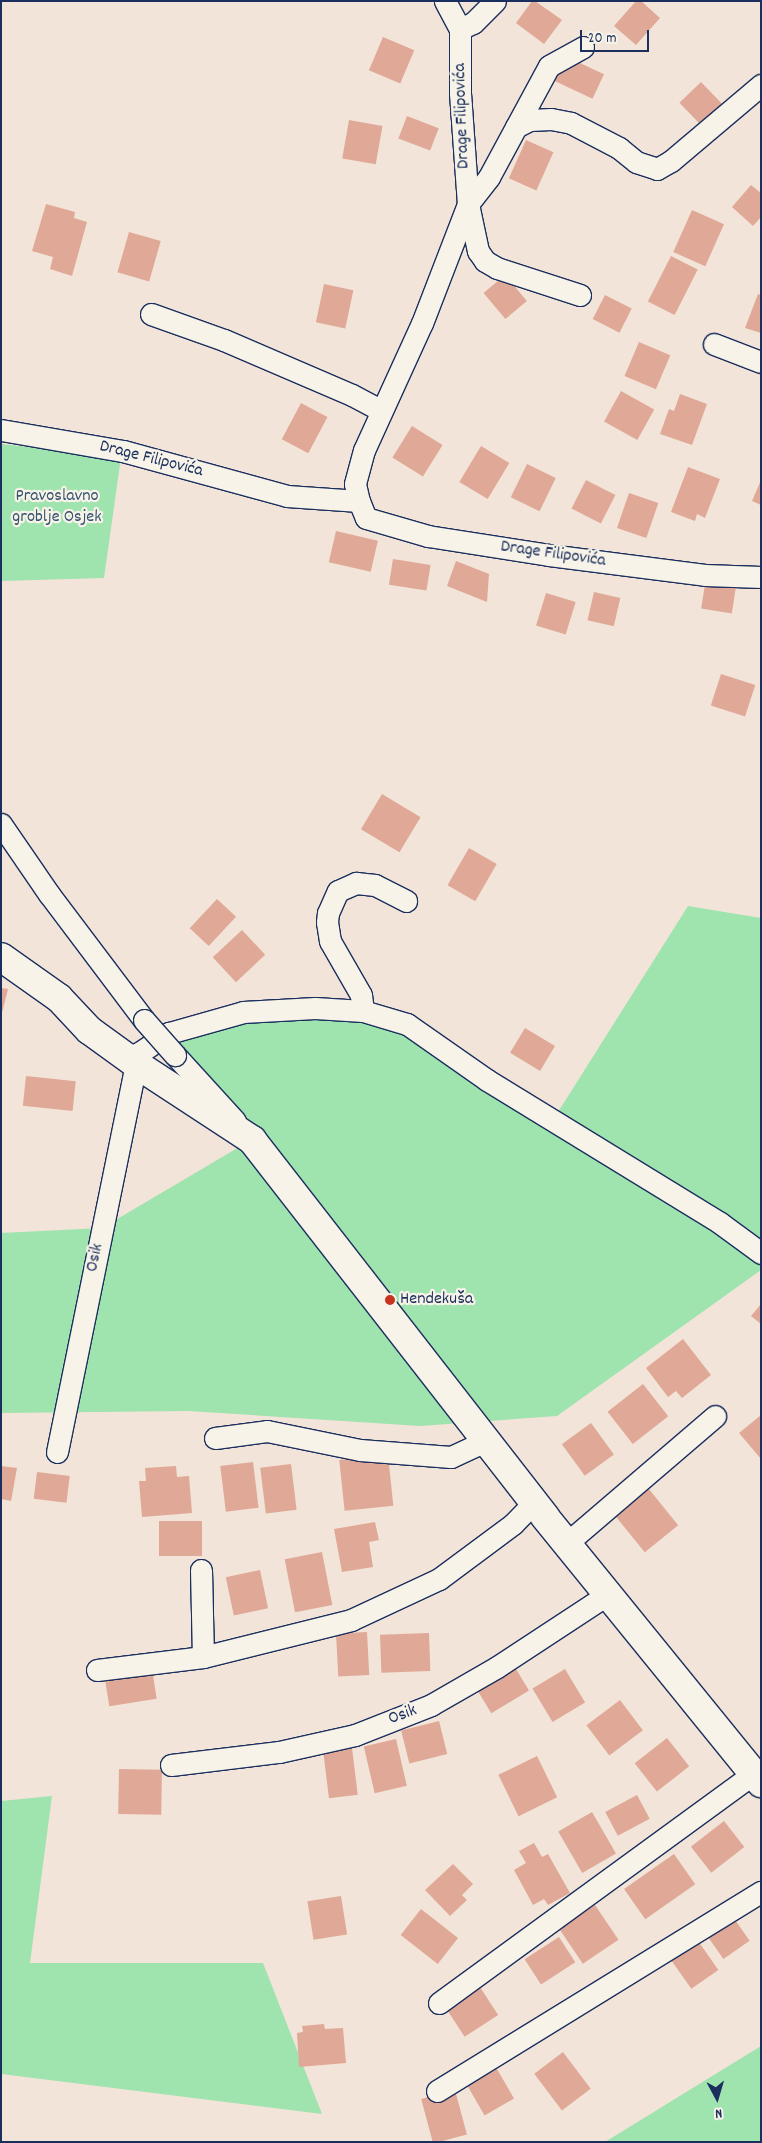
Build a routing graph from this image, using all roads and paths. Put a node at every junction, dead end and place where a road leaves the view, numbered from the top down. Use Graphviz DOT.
graph roads {
  1 [pos="444,1"];
  2 [pos="495,1"];
  3 [pos="460,29"];
  4 [pos="583,47"];
  5 [pos="761,85"];
  6 [pos="516,127"];
  7 [pos="468,204"];
  8 [pos="580,295"];
  9 [pos="151,314"];
  10 [pos="714,344"];
  11 [pos="761,362"];
  12 [pos="380,410"];
  13 [pos="1,430"];
  14 [pos="359,502"];
  15 [pos="761,577"];
  16 [pos="1,824"];
  17 [pos="406,900"];
  18 [pos="1,956"];
  19 [pos="362,1011"];
  20 [pos="132,1061"];
  21 [pos="252,1140"];
  22 [pos="761,1253"];
  23 [pos="715,1416"];
  24 [pos="216,1438"];
  25 [pos="486,1442"];
  26 [pos="57,1452"];
  27 [pos="534,1502"];
  28 [pos="567,1543"];
  29 [pos="201,1570"];
  30 [pos="608,1594"];
  31 [pos="203,1657"];
  32 [pos="97,1670"];
  33 [pos="171,1765"];
  34 [pos="757,1778"];
  35 [pos="761,1892"];
  36 [pos="439,2003"];
  37 [pos="438,2091"];
  1 -- 3 [label="street, Drage Filipovića"];
  2 -- 3 [label="street"];
  3 -- 7 [label="street, Drage Filipovića"];
  4 -- 6 [label="street, Drage Filipovića"];
  5 -- 6 [label="street"];
  6 -- 7 [label="street, Drage Filipovića"];
  7 -- 8 [label="street"];
  7 -- 12 [label="street, Drage Filipovića"];
  9 -- 12 [label="street"];
  10 -- 11 [label="street"];
  12 -- 14 [label="street, Drage Filipovića"];
  13 -- 14 [label="street, Drage Filipovića"];
  14 -- 15 [label="street, Drage Filipovića"];
  16 -- 21 [label="street, bridge"];
  17 -- 19 [label="street"];
  18 -- 20 [label="main road"];
  19 -- 20 [label="street"];
  19 -- 22 [label="street"];
  20 -- 21 [label="main road"];
  20 -- 26 [label="street, Osik"];
  21 -- 25 [label="main road"];
  23 -- 28 [label="street"];
  24 -- 25 [label="street"];
  25 -- 27 [label="main road"];
  27 -- 28 [label="main road"];
  27 -- 31 [label="street"];
  28 -- 30 [label="main road"];
  29 -- 31 [label="street"];
  30 -- 33 [label="street, Osik"];
  30 -- 34 [label="main road"];
  31 -- 32 [label="street"];
  34 -- 36 [label="street"];
  35 -- 37 [label="street"];
}
